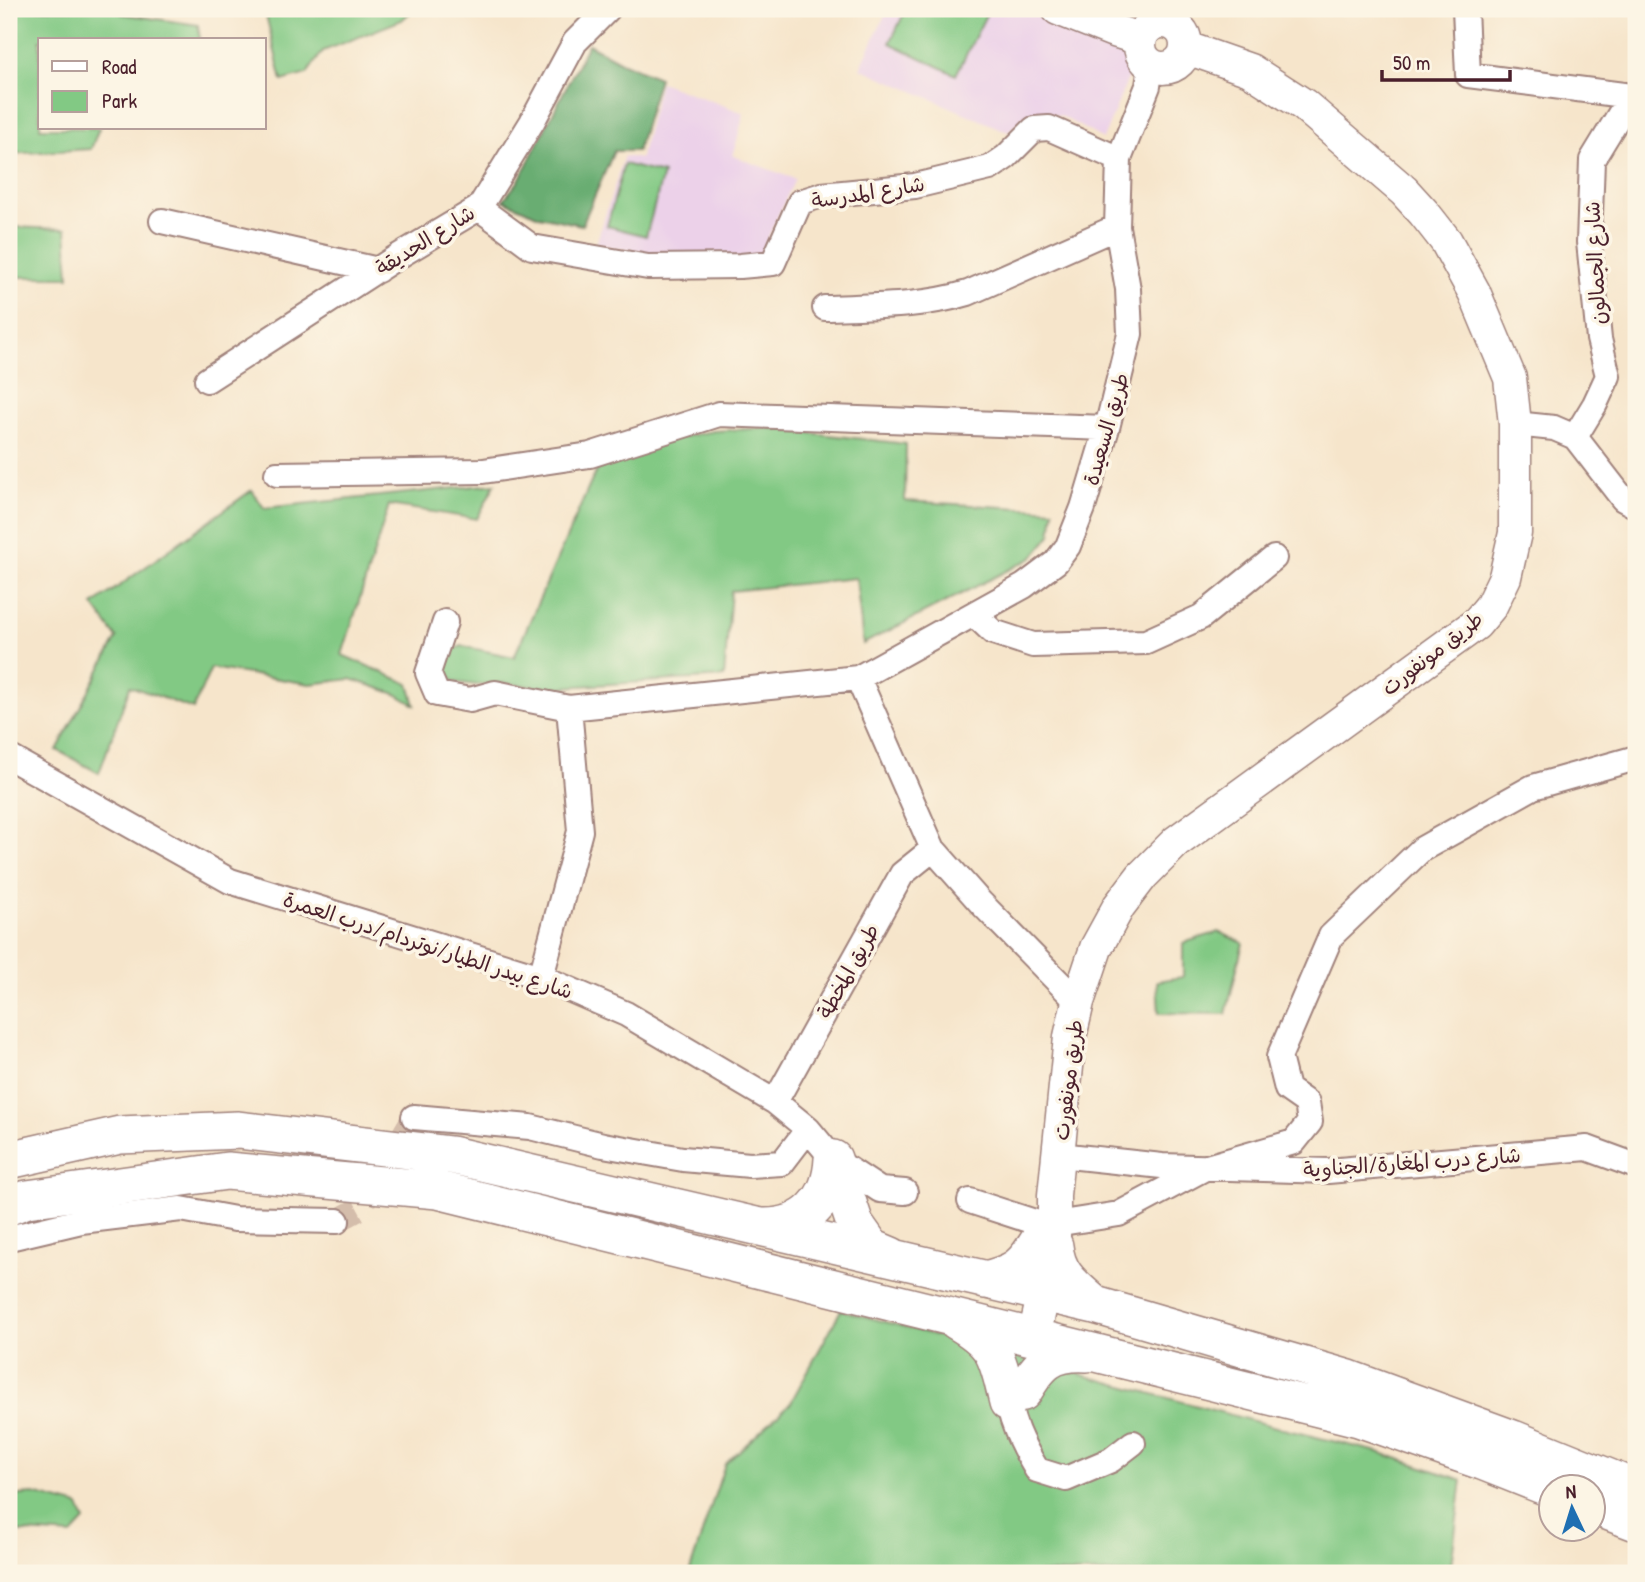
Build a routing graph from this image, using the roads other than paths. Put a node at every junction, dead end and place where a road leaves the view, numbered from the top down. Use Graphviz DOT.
graph roads {
  1 [pos="608,9"];
  2 [pos="1058,9"];
  3 [pos="1465,9"];
  4 [pos="1177,26"];
  5 [pos="1146,52"];
  6 [pos="1633,95"];
  7 [pos="1119,159"];
  8 [pos="479,208"];
  9 [pos="162,221"];
  10 [pos="1117,227"];
  11 [pos="378,270"];
  12 [pos="825,308"];
  13 [pos="207,380"];
  14 [pos="1516,424"];
  15 [pos="1107,428"];
  16 [pos="1575,437"];
  17 [pos="277,474"];
  18 [pos="1636,506"];
  19 [pos="1274,558"];
  20 [pos="974,614"];
  21 [pos="445,622"];
  22 [pos="858,678"];
  23 [pos="569,708"];
  24 [pos="9,757"];
  25 [pos="1636,758"];
  26 [pos="933,849"];
  27 [pos="541,977"];
  28 [pos="1078,1002"];
  29 [pos="775,1102"];
  30 [pos="414,1117"];
  31 [pos="808,1129"];
  32 [pos="1059,1155"];
  33 [pos="832,1159"];
  34 [pos="9,1160"];
  35 [pos="1636,1166"];
  36 [pos="1207,1167"];
  37 [pos="905,1192"];
  38 [pos="970,1201"];
  39 [pos="9,1206"];
  40 [pos="337,1221"];
  41 [pos="1049,1226"];
  42 [pos="755,1227"];
  43 [pos="9,1238"];
  44 [pos="908,1263"];
  45 [pos="985,1280"];
  46 [pos="1034,1292"];
  47 [pos="1095,1305"];
  48 [pos="947,1315"];
  49 [pos="1025,1334"];
  50 [pos="1095,1353"];
  51 [pos="1016,1397"];
  52 [pos="1133,1443"];
  53 [pos="1536,1482"];
  54 [pos="1636,1489"];
  55 [pos="1606,1510"];
  56 [pos="1636,1522"];
  1 -- 8 [label="street, شارع الحديقة"];
  2 -- 5 [label="main road"];
  3 -- 6 [label="street"];
  4 -- 5 [label="main road"];
  4 -- 5 [label="main road"];
  4 -- 14 [label="main road, طريق مونفورت"];
  5 -- 7 [label="street, طريق السعيدة"];
  6 -- 16 [label="street, شارع الجمالون"];
  7 -- 8 [label="street, شارع المدرسة"];
  7 -- 10 [label="street, طريق السعيدة"];
  8 -- 11 [label="street, شارع الحديقة"];
  9 -- 11 [label="street"];
  10 -- 12 [label="street"];
  10 -- 15 [label="street, طريق السعيدة"];
  11 -- 13 [label="street, شارع الحديقة"];
  14 -- 16 [label="street"];
  14 -- 28 [label="main road, طريق مونفورت"];
  15 -- 17 [label="street"];
  15 -- 20 [label="street, طريق السعيدة"];
  16 -- 18 [label="street"];
  19 -- 20 [label="street"];
  20 -- 22 [label="street, طريق السعيدة"];
  21 -- 23 [label="street, طريق السعيدة"];
  22 -- 23 [label="street, طريق السعيدة"];
  22 -- 26 [label="street"];
  23 -- 27 [label="street"];
  24 -- 27 [label="street, شارع بيدر الطيار/نوتردام/درب العمرة"];
  25 -- 36 [label="street"];
  26 -- 28 [label="street"];
  26 -- 29 [label="street, طريق المخطة"];
  27 -- 29 [label="street, شارع بيدر الطيار/نوتردام/درب العمرة"];
  28 -- 32 [label="main road, طريق مونفورت"];
  29 -- 31 [label="street, شارع بيدر الطيار/نوتردام/درب العمرة"];
  30 -- 31 [label="street"];
  31 -- 33 [label="street, شارع بيدر الطيار/نوتردام/درب العمرة"];
  32 -- 36 [label="street, شارع درب المغارة/الجناوية"];
  32 -- 41 [label="main road, طريق مونفورت"];
  33 -- 37 [label="street, شارع بيدر الطيار/نوتردام/درب العمرة"];
  33 -- 42 [label="highway"];
  33 -- 44 [label="highway"];
  34 -- 42 [label="highway"];
  35 -- 36 [label="street, شارع درب المغارة/الجناوية"];
  36 -- 41 [label="street"];
  38 -- 41 [label="street"];
  39 -- 48 [label="highway"];
  40 -- 43 [label="street"];
  41 -- 45 [label="highway"];
  41 -- 46 [label="main road, طريق مونفورت"];
  41 -- 47 [label="highway"];
  42 -- 44 [label="highway"];
  44 -- 45 [label="highway"];
  45 -- 46 [label="highway"];
  46 -- 47 [label="highway"];
  46 -- 49 [label="main road, طريق مونفورت"];
  47 -- 54 [label="highway"];
  48 -- 49 [label="highway"];
  48 -- 51 [label="highway"];
  49 -- 50 [label="highway"];
  49 -- 51 [label="street"];
  50 -- 51 [label="highway"];
  50 -- 53 [label="highway"];
  51 -- 52 [label="street"];
  55 -- 56 [label="highway"];
}
